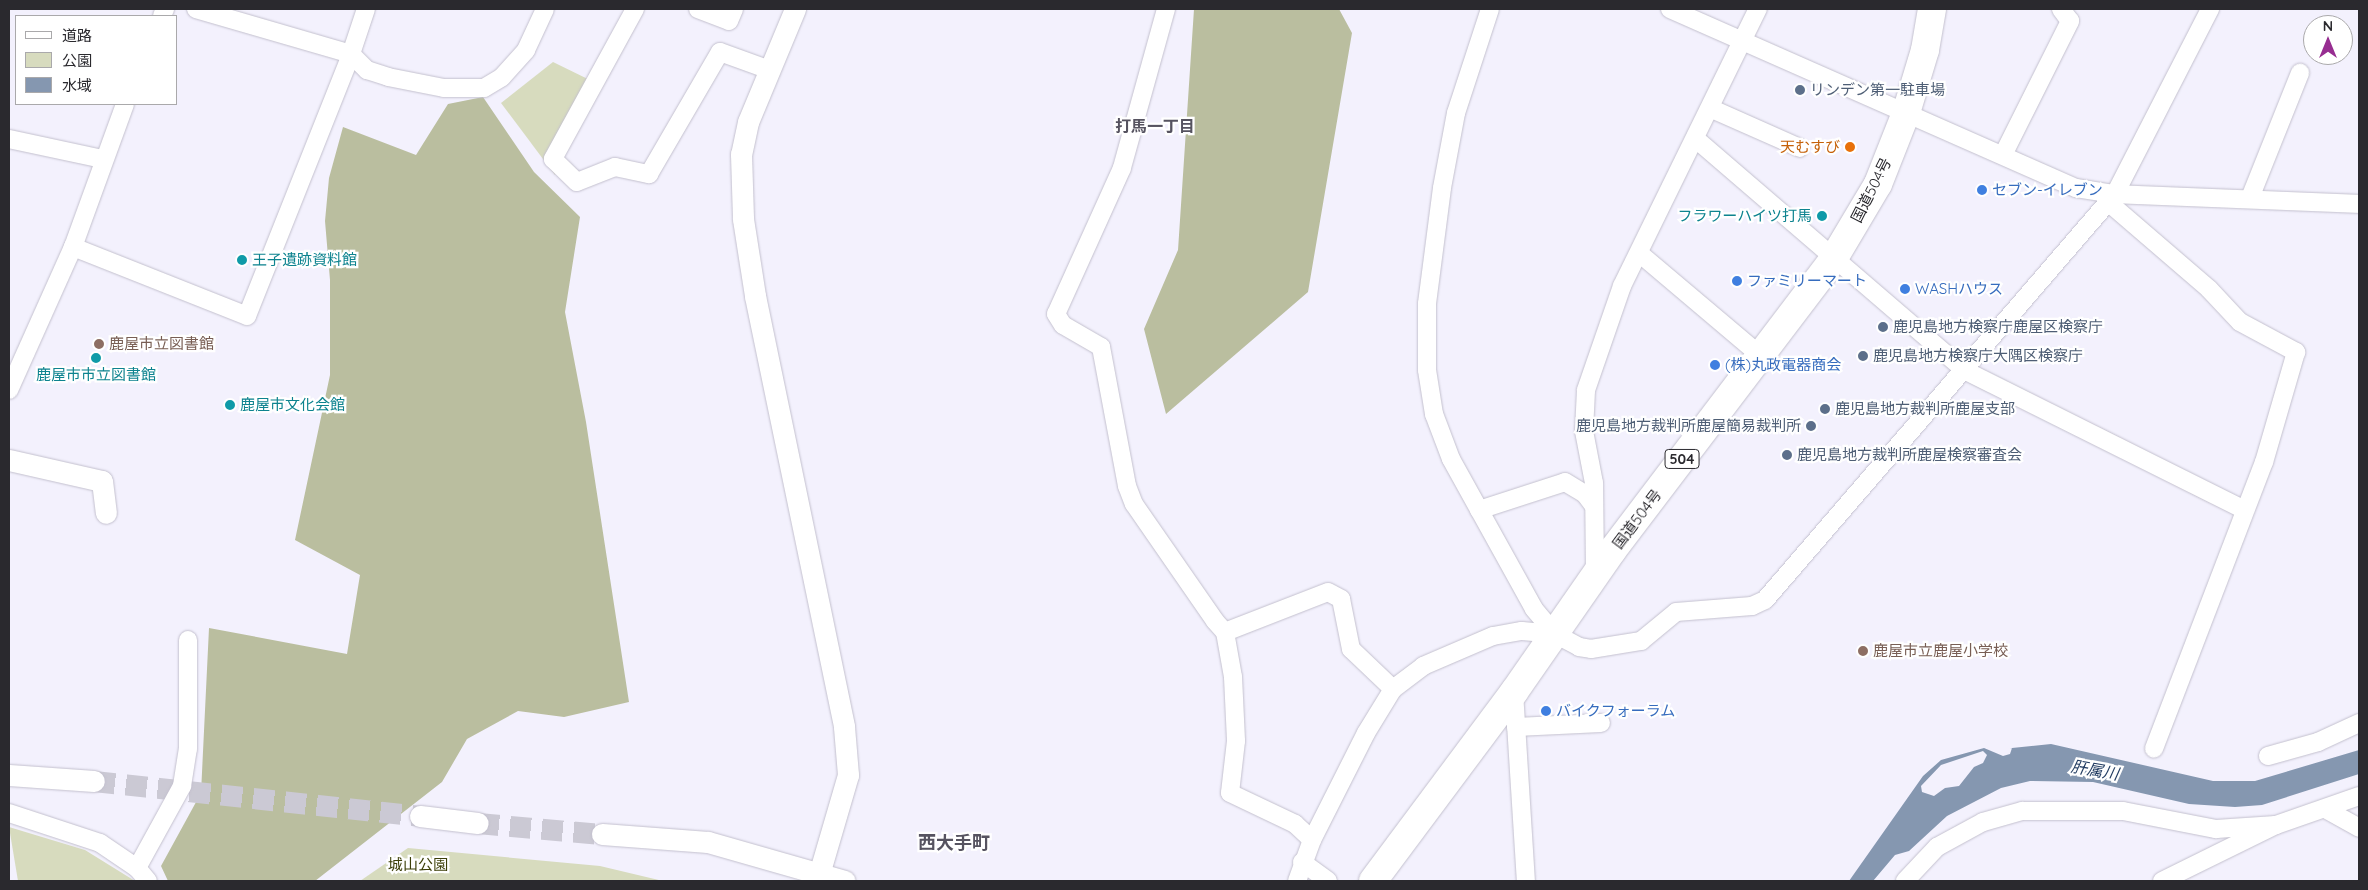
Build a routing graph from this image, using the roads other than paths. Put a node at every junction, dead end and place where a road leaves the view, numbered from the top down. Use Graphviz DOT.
graph roads {
  1 [pos="196,9"];
  2 [pos="366,9"];
  3 [pos="545,9"];
  4 [pos="636,9"];
  5 [pos="698,9"];
  6 [pos="734,9"];
  7 [pos="795,9"];
  8 [pos="1166,9"];
  9 [pos="1490,9"];
  10 [pos="1670,9"];
  11 [pos="1758,9"];
  12 [pos="1932,9"];
  13 [pos="2061,9"];
  14 [pos="2210,9"];
  15 [pos="1745,39"];
  16 [pos="351,54"];
  17 [pos="768,69"];
  18 [pos="2300,73"];
  19 [pos="125,105"];
  20 [pos="1712,109"];
  21 [pos="1906,113"];
  22 [pos="9,138"];
  23 [pos="1697,140"];
  24 [pos="1800,148"];
  25 [pos="2003,156"];
  26 [pos="102,159"];
  27 [pos="2112,198"];
  28 [pos="2250,198"];
  29 [pos="2359,204"];
  30 [pos="73,247"];
  31 [pos="1639,253"];
  32 [pos="1834,258"];
  33 [pos="1762,357"];
  34 [pos="1964,370"];
  35 [pos="9,390"];
  36 [pos="9,460"];
  37 [pos="1594,506"];
  38 [pos="2243,509"];
  39 [pos="1480,510"];
  40 [pos="106,513"];
  41 [pos="1594,580"];
  42 [pos="1225,632"];
  43 [pos="1555,634"];
  44 [pos="188,640"];
  45 [pos="1393,689"];
  46 [pos="1514,692"];
  47 [pos="1602,723"];
  48 [pos="2359,723"];
  49 [pos="1516,727"];
  50 [pos="2154,749"];
  51 [pos="2268,756"];
  52 [pos="9,776"];
  53 [pos="94,782"];
  54 [pos="2359,796"];
  55 [pos="2327,810"];
  56 [pos="9,813"];
  57 [pos="420,816"];
  58 [pos="478,823"];
  59 [pos="2276,825"];
  60 [pos="2359,828"];
  61 [pos="602,834"];
  62 [pos="1312,840"];
  63 [pos="1302,862"];
  64 [pos="820,871"];
  65 [pos="142,875"];
  66 [pos="845,881"];
  67 [pos="1297,881"];
  68 [pos="1328,881"];
  69 [pos="1373,881"];
  70 [pos="1526,881"];
  71 [pos="1905,881"];
  72 [pos="2162,881"];
  1 -- 16 [label="street"];
  2 -- 16 [label="street"];
  3 -- 16 [label="street"];
  4 -- 17 [label="street"];
  5 -- 6 [label="street"];
  7 -- 17 [label="street"];
  8 -- 42 [label="street"];
  9 -- 39 [label="street"];
  10 -- 15 [label="street"];
  11 -- 15 [label="street"];
  12 -- 21 [label="highway, 国道504号 / 504"];
  13 -- 25 [label="street"];
  14 -- 27 [label="street"];
  15 -- 20 [label="street"];
  15 -- 21 [label="street"];
  16 -- 30 [label="street"];
  17 -- 64 [label="street"];
  18 -- 28 [label="street"];
  19 -- 26 [label="street"];
  20 -- 23 [label="street"];
  20 -- 24 [label="street"];
  21 -- 25 [label="street"];
  21 -- 32 [label="highway, 国道504号 / 504"];
  22 -- 26 [label="street"];
  23 -- 31 [label="street"];
  23 -- 32 [label="street"];
  25 -- 27 [label="street"];
  26 -- 30 [label="street"];
  27 -- 28 [label="street"];
  27 -- 34 [label="street"];
  27 -- 38 [label="street"];
  28 -- 29 [label="street"];
  30 -- 35 [label="street"];
  31 -- 33 [label="street"];
  31 -- 37 [label="street"];
  32 -- 33 [label="highway, 国道504号 / 504"];
  32 -- 34 [label="street"];
  33 -- 41 [label="highway, 国道504号 / 504"];
  34 -- 38 [label="street"];
  34 -- 43 [label="street"];
  36 -- 40 [label="street"];
  37 -- 39 [label="street"];
  37 -- 41 [label="street"];
  38 -- 50 [label="street"];
  39 -- 43 [label="street"];
  41 -- 43 [label="highway, 国道504号 / 504"];
  42 -- 45 [label="street"];
  42 -- 62 [label="street"];
  43 -- 45 [label="street"];
  43 -- 46 [label="highway, 国道504号 / 504"];
  44 -- 65 [label="street"];
  45 -- 62 [label="street"];
  46 -- 49 [label="street"];
  46 -- 69 [label="highway, 国道504号 / 504"];
  47 -- 49 [label="street"];
  48 -- 51 [label="street"];
  49 -- 70 [label="street"];
  52 -- 53 [label="street"];
  54 -- 55 [label="street"];
  55 -- 59 [label="street"];
  55 -- 60 [label="street"];
  56 -- 65 [label="street"];
  57 -- 58 [label="street"];
  59 -- 71 [label="street"];
  59 -- 72 [label="street"];
  61 -- 64 [label="street"];
  62 -- 63 [label="street"];
  63 -- 67 [label="street"];
  63 -- 68 [label="street"];
  64 -- 66 [label="street"];
}
